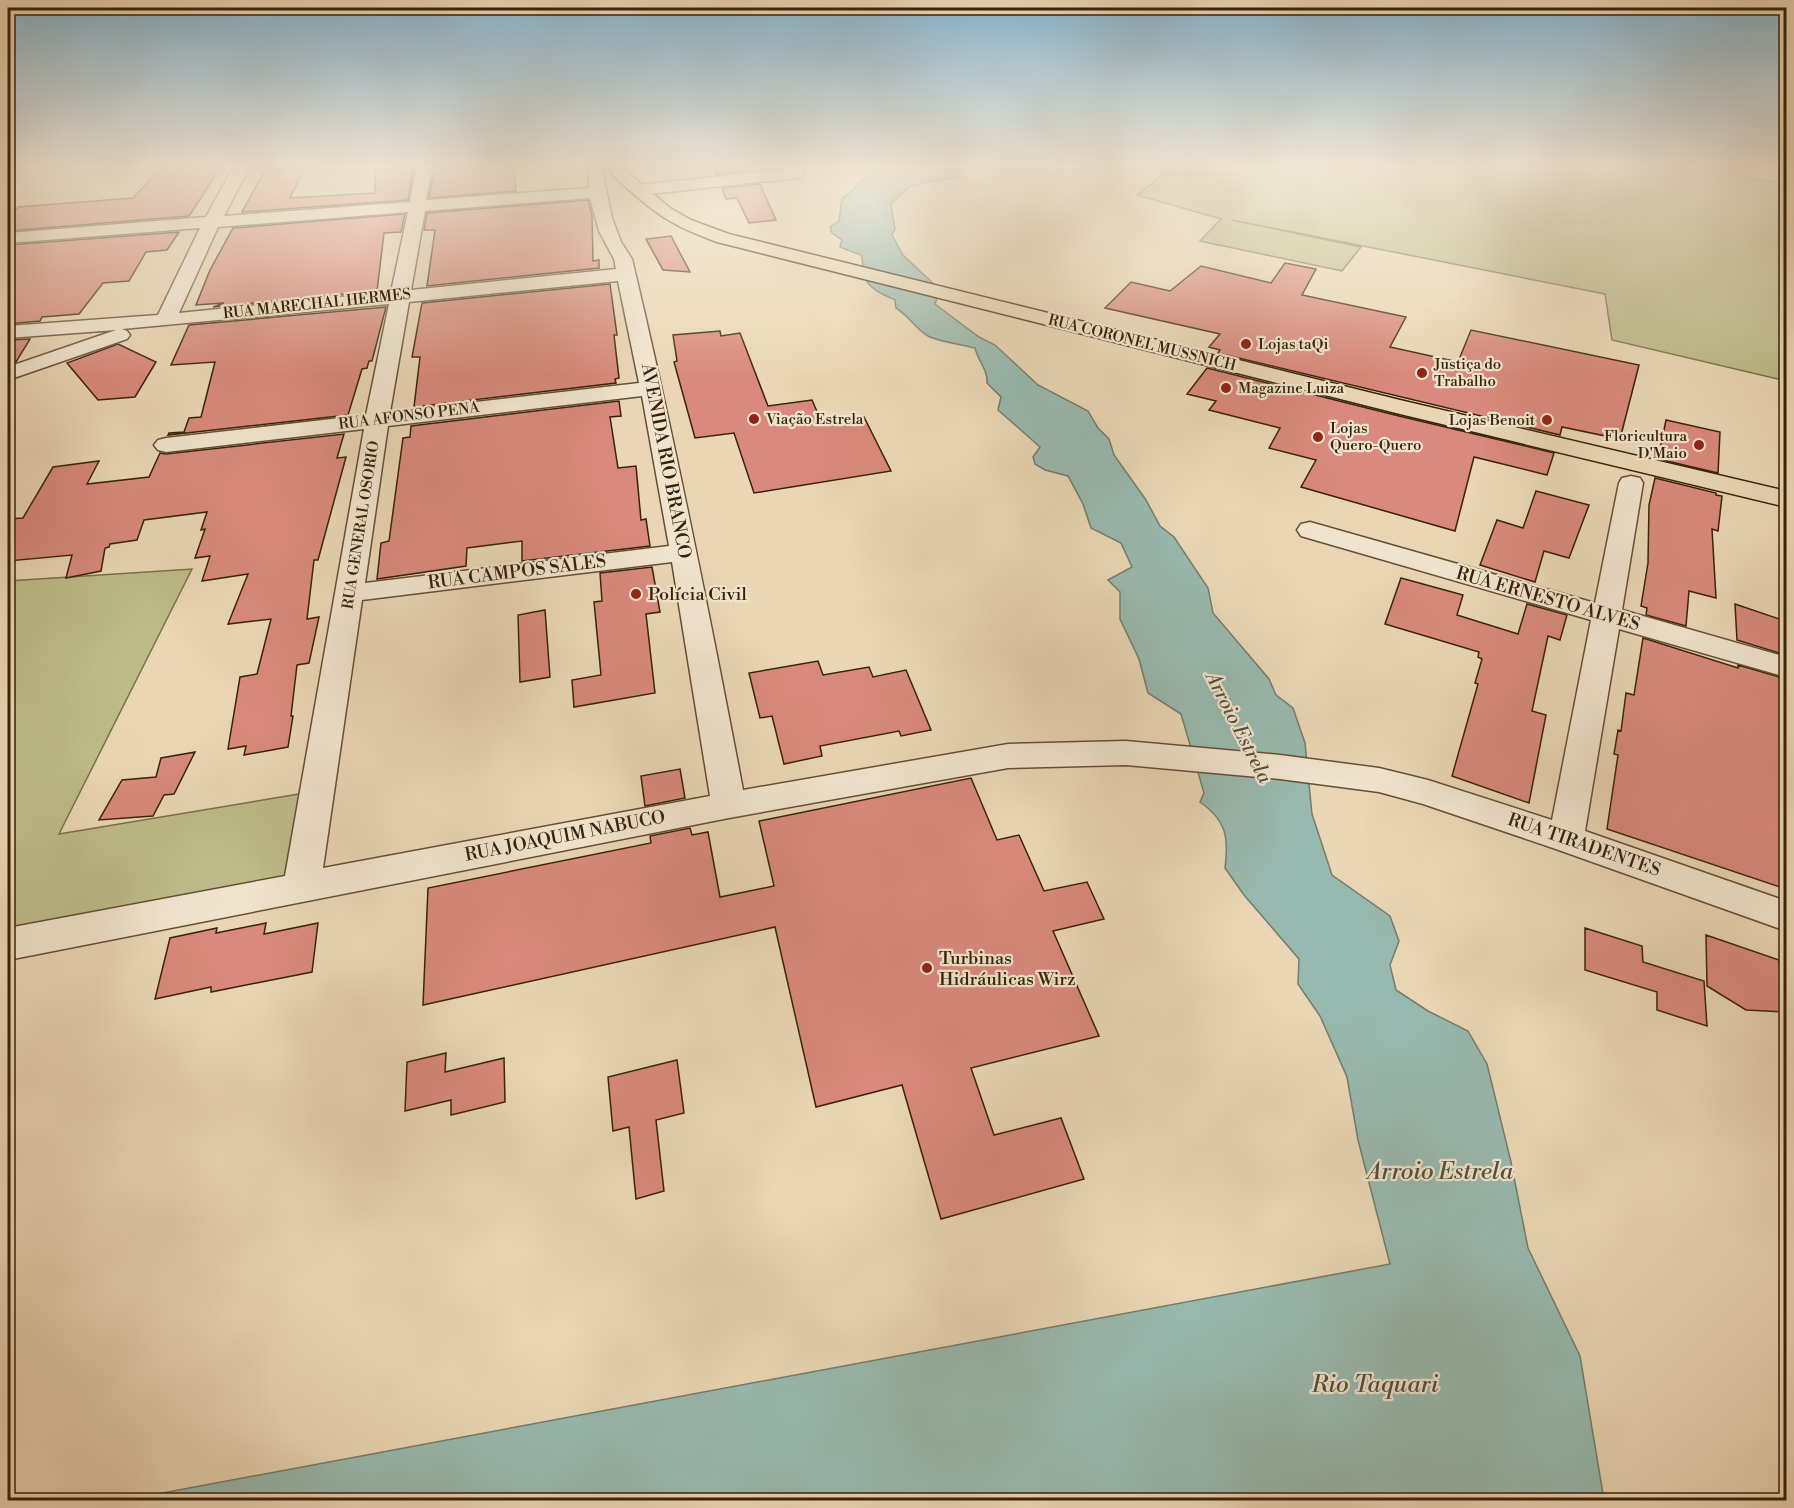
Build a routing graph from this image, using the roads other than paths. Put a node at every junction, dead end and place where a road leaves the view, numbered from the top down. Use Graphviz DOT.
graph roads {
  1 [pos="54,234"];
  2 [pos="206,234"];
  3 [pos="413,234"];
  4 [pos="609,234"];
  5 [pos="627,234"];
  6 [pos="687,234"];
  7 [pos="718,234"];
  8 [pos="8,238"];
  9 [pos="779,254"];
  10 [pos="625,266"];
  11 [pos="400,296"];
  12 [pos="165,320"];
  13 [pos="8,333"];
  14 [pos="8,374"];
  15 [pos="652,388"];
  16 [pos="377,419"];
  17 [pos="166,445"];
  18 [pos="1631,483"];
  19 [pos="1786,499"];
  20 [pos="1310,530"];
  21 [pos="685,552"];
  22 [pos="350,593"];
  23 [pos="1606,616"];
  24 [pos="1786,668"];
  25 [pos="1126,753"];
  26 [pos="729,805"];
  27 [pos="1566,838"];
  28 [pos="302,886"];
  29 [pos="1786,916"];
  30 [pos="8,944"];
  1 -- 8 [label="street"];
  2 -- 12 [label="street"];
  3 -- 11 [label="street, RUA GENERAL OSORIO"];
  4 -- 10 [label="street, AVENIDA RIO BRANCO"];
  5 -- 10 [label="street, AVENIDA RIO BRANCO"];
  6 -- 9 [label="main road, RUA CORONEL MUSSNICH"];
  7 -- 9 [label="main road, RUA CORONEL MUSSNICH"];
  9 -- 19 [label="main road, RUA CORONEL MUSSNICH"];
  10 -- 11 [label="street, RUA MARECHAL HERMES"];
  10 -- 15 [label="street, AVENIDA RIO BRANCO"];
  11 -- 12 [label="street, RUA MARECHAL HERMES"];
  11 -- 16 [label="street, RUA GENERAL OSORIO"];
  12 -- 13 [label="street, RUA MARECHAL HERMES"];
  12 -- 14 [label="street"];
  15 -- 16 [label="street, RUA AFONSO PENA"];
  15 -- 21 [label="street, AVENIDA RIO BRANCO"];
  16 -- 17 [label="street, RUA AFONSO PENA"];
  16 -- 22 [label="street, RUA GENERAL OSORIO"];
  18 -- 23 [label="street"];
  20 -- 23 [label="street, RUA ERNESTO ALVES"];
  21 -- 22 [label="street, RUA CAMPOS SALES"];
  21 -- 26 [label="street, AVENIDA RIO BRANCO"];
  22 -- 28 [label="street, RUA GENERAL OSORIO"];
  23 -- 24 [label="street, RUA ERNESTO ALVES"];
  23 -- 27 [label="street"];
  25 -- 26 [label="street, RUA JOAQUIM NABUCO"];
  25 -- 27 [label="street, RUA TIRADENTES"];
  26 -- 28 [label="street, RUA JOAQUIM NABUCO"];
  27 -- 29 [label="street, RUA TIRADENTES"];
  28 -- 30 [label="street, RUA JOAQUIM NABUCO"];
}
